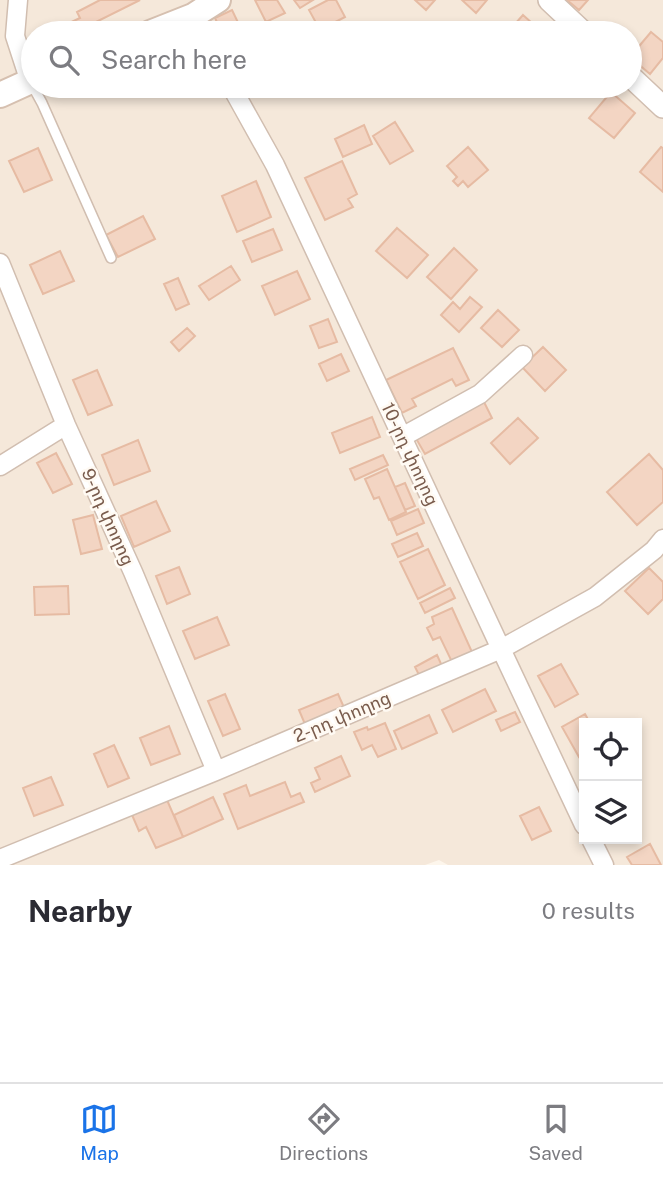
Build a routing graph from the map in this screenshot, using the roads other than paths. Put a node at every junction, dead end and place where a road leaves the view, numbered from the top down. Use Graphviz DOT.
graph roads {
  1 [pos="18,0"];
  2 [pos="218,0"];
  3 [pos="549,0"];
  4 [pos="200,21"];
  5 [pos="571,21"];
  6 [pos="21,52"];
  7 [pos="21,86"];
  8 [pos="642,87"];
  9 [pos="0,95"];
  10 [pos="39,98"];
  11 [pos="238,98"];
  12 [pos="663,107"];
  13 [pos="111,258"];
  14 [pos="0,263"];
  15 [pos="523,355"];
  16 [pos="66,425"];
  17 [pos="402,437"];
  18 [pos="0,466"];
  19 [pos="663,539"];
  20 [pos="500,649"];
  21 [pos="216,771"];
  22 [pos="579,815"];
  23 [pos="594,844"];
  24 [pos="0,859"];
  25 [pos="604,865"];
  1 -- 6 [label="street"];
  2 -- 4 [label="main road"];
  3 -- 5 [label="street"];
  7 -- 9 [label="main road"];
  8 -- 12 [label="street"];
  10 -- 13 [label="lane"];
  11 -- 17 [label="street, 10-րդ փողոց"];
  14 -- 16 [label="street, 9-րդ փողոց"];
  15 -- 17 [label="street"];
  16 -- 18 [label="street"];
  16 -- 21 [label="street, 9-րդ փողոց"];
  17 -- 20 [label="street, 10-րդ փողոց"];
  19 -- 20 [label="street, 2-րդ փողոց"];
  20 -- 21 [label="street, 2-րդ փողոց"];
  20 -- 22 [label="street, 10-րդ փողոց"];
  21 -- 24 [label="street, 2-րդ փողոց"];
  23 -- 25 [label="street"];
}
